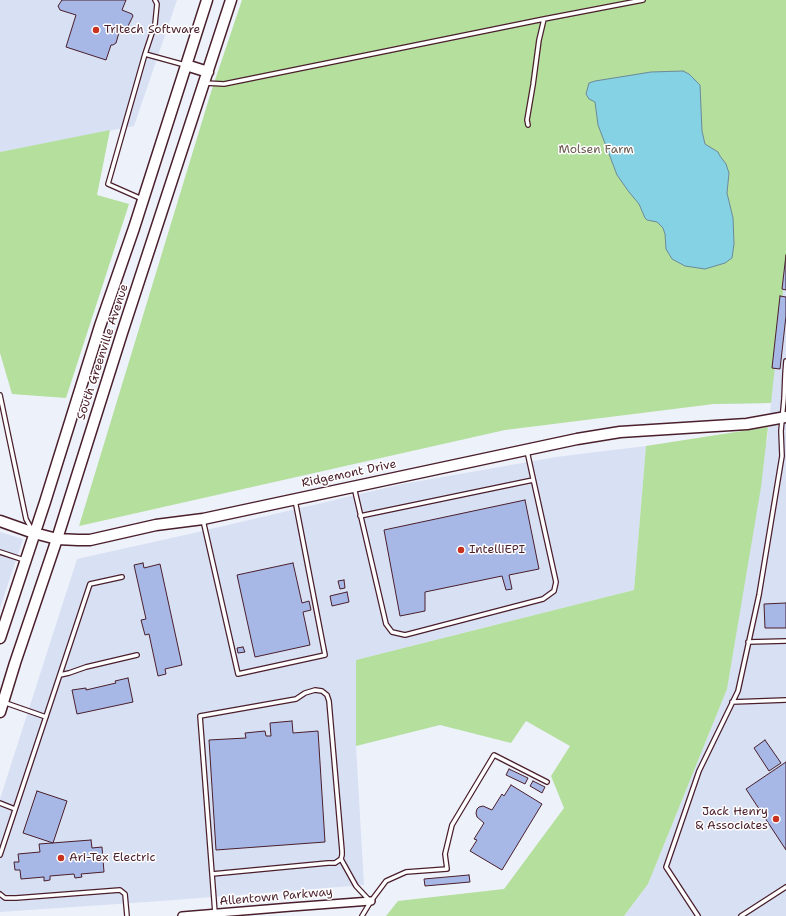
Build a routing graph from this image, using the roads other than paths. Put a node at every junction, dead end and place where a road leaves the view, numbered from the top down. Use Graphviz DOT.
graph roads {
  1 [pos="156,0"];
  2 [pos="207,0"];
  3 [pos="231,0"];
  4 [pos="643,0"];
  5 [pos="544,18"];
  6 [pos="145,54"];
  7 [pos="186,65"];
  8 [pos="208,72"];
  9 [pos="204,83"];
  10 [pos="528,125"];
  11 [pos="143,199"];
  12 [pos="786,361"];
  13 [pos="785,374"];
  14 [pos="0,395"];
  15 [pos="784,417"];
  16 [pos="527,450"];
  17 [pos="784,455"];
  18 [pos="534,480"];
  19 [pos="354,486"];
  20 [pos="295,499"];
  21 [pos="360,516"];
  22 [pos="203,519"];
  23 [pos="0,521"];
  24 [pos="34,533"];
  25 [pos="57,539"];
  26 [pos="0,552"];
  27 [pos="25,561"];
  28 [pos="122,577"];
  29 [pos="1,633"];
  30 [pos="786,641"];
  31 [pos="748,642"];
  32 [pos="137,655"];
  33 [pos="60,675"];
  34 [pos="786,700"];
  35 [pos="2,701"];
  36 [pos="732,702"];
  37 [pos="0,712"];
  38 [pos="46,717"];
  39 [pos="547,782"];
  40 [pos="0,803"];
  41 [pos="16,809"];
  42 [pos="0,856"];
  43 [pos="341,859"];
  44 [pos="212,874"];
  45 [pos="786,887"];
  46 [pos="0,894"];
  47 [pos="371,902"];
  48 [pos="215,913"];
  49 [pos="201,915"];
  50 [pos="127,916"];
  51 [pos="182,916"];
  52 [pos="362,916"];
  53 [pos="698,916"];
  54 [pos="741,916"];
  1 -- 6 [label="lane"];
  2 -- 7 [label="main road, South Greenville Avenue"];
  3 -- 8 [label="main road, South Greenville Avenue"];
  4 -- 5 [label="lane"];
  5 -- 9 [label="lane"];
  5 -- 10 [label="lane"];
  6 -- 7 [label="lane"];
  6 -- 11 [label="lane"];
  7 -- 8 [label="main road"];
  7 -- 11 [label="main road, South Greenville Avenue"];
  8 -- 9 [label="main road, South Greenville Avenue"];
  9 -- 25 [label="main road, South Greenville Avenue"];
  11 -- 24 [label="main road, South Greenville Avenue"];
  12 -- 13 [label="lane"];
  13 -- 15 [label="lane"];
  14 -- 24 [label="lane"];
  15 -- 16 [label="main road, Ridgemont Drive"];
  15 -- 17 [label="lane"];
  16 -- 18 [label="lane"];
  16 -- 19 [label="main road, Ridgemont Drive"];
  17 -- 31 [label="lane"];
  18 -- 21 [label="lane"];
  18 -- 21 [label="lane"];
  19 -- 20 [label="main road, Ridgemont Drive"];
  19 -- 21 [label="lane"];
  20 -- 22 [label="main road, Ridgemont Drive"];
  20 -- 22 [label="lane"];
  22 -- 25 [label="main road, Ridgemont Drive"];
  23 -- 24 [label="main road, Ridgemont Drive"];
  24 -- 25 [label="main road, Ridgemont Drive"];
  24 -- 27 [label="main road, South Greenville Avenue"];
  25 -- 35 [label="main road, South Greenville Avenue"];
  26 -- 27 [label="lane"];
  27 -- 29 [label="main road, South Greenville Avenue"];
  28 -- 33 [label="lane"];
  30 -- 31 [label="lane"];
  31 -- 36 [label="lane"];
  32 -- 33 [label="lane"];
  33 -- 38 [label="lane"];
  34 -- 36 [label="lane"];
  35 -- 37 [label="main road, South Greenville Avenue"];
  35 -- 38 [label="lane"];
  36 -- 53 [label="lane"];
  38 -- 41 [label="lane"];
  39 -- 47 [label="lane"];
  40 -- 41 [label="lane"];
  41 -- 42 [label="lane"];
  43 -- 44 [label="lane"];
  43 -- 44 [label="lane"];
  43 -- 47 [label="lane"];
  44 -- 48 [label="lane"];
  45 -- 54 [label="lane"];
  46 -- 50 [label="lane"];
  47 -- 48 [label="street, Allentown Parkway"];
  47 -- 52 [label="lane"];
  48 -- 49 [label="street, Allentown Parkway"];
  49 -- 51 [label="street, Allentown Parkway"];
}
